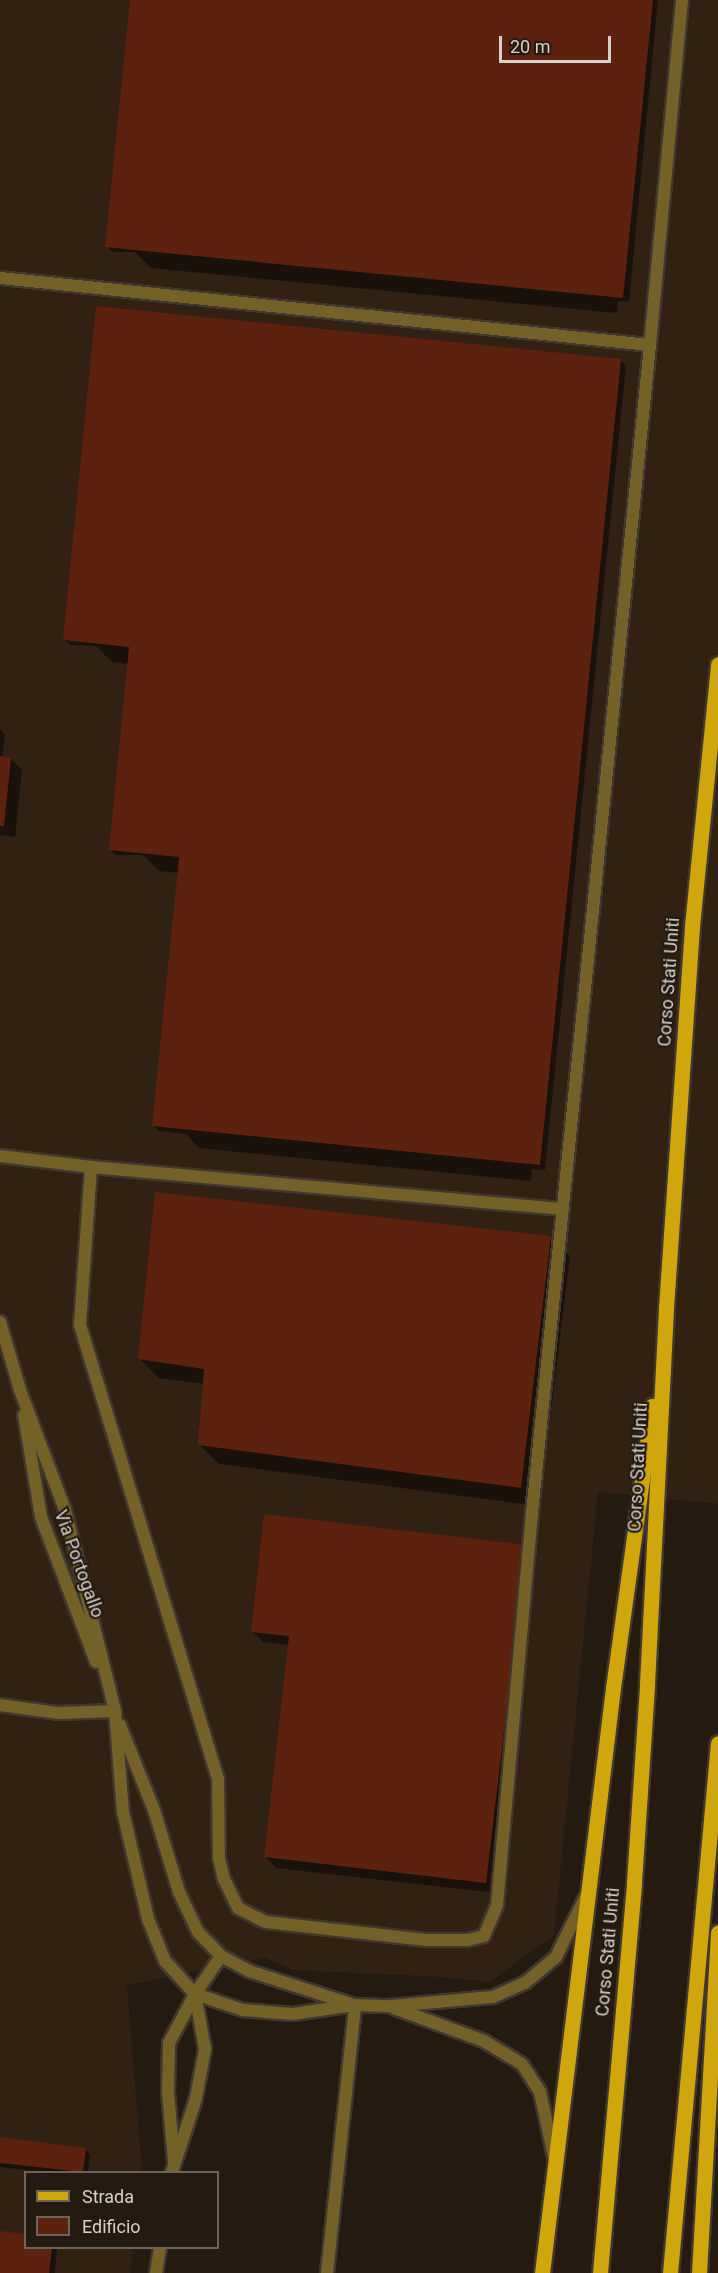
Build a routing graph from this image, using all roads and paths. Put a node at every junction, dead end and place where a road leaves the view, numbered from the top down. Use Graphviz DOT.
graph roads {
  1 [pos="682,0"];
  2 [pos="0,278"];
  3 [pos="650,345"];
  4 [pos="718,664"];
  5 [pos="0,1156"];
  6 [pos="91,1167"];
  7 [pos="563,1209"];
  8 [pos="666,1308"];
  9 [pos="0,1322"];
  10 [pos="20,1390"];
  11 [pos="0,1705"];
  12 [pos="115,1711"];
  13 [pos="718,1743"];
  14 [pos="590,1887"];
  15 [pos="718,1934"];
  16 [pos="221,1956"];
  17 [pos="195,1994"];
  18 [pos="355,2005"];
  19 [pos="390,2006"];
  20 [pos="555,2164"];
  21 [pos="173,2167"];
  22 [pos="160,2249"];
  23 [pos="156,2273"];
  24 [pos="327,2273"];
  25 [pos="542,2273"];
  26 [pos="600,2273"];
  27 [pos="670,2273"];
  28 [pos="699,2273"];
  1 -- 3 [label="street"];
  2 -- 3 [label="street"];
  3 -- 7 [label="street"];
  4 -- 8 [label="main road, Corso Stati Uniti"];
  5 -- 6 [label="street"];
  6 -- 7 [label="street"];
  6 -- 7 [label="street"];
  8 -- 14 [label="main road"];
  8 -- 26 [label="main road, Corso Stati Uniti"];
  9 -- 10 [label="street, Via Portogallo"];
  10 -- 12 [label="street, Via Portogallo"];
  10 -- 12 [label="street, Via Portogallo"];
  11 -- 12 [label="street"];
  12 -- 16 [label="street, Via Portogallo"];
  12 -- 17 [label="street, Via Portogallo"];
  13 -- 27 [label="main road"];
  14 -- 19 [label="street"];
  14 -- 20 [label="main road"];
  15 -- 28 [label="main road"];
  16 -- 17 [label="street"];
  16 -- 18 [label="street, Via Portogallo"];
  17 -- 18 [label="street"];
  17 -- 21 [label="street"];
  17 -- 21 [label="street"];
  18 -- 19 [label="street"];
  18 -- 24 [label="street"];
  19 -- 20 [label="street"];
  20 -- 25 [label="main road"];
  22 -- 23 [label="street"];
}
